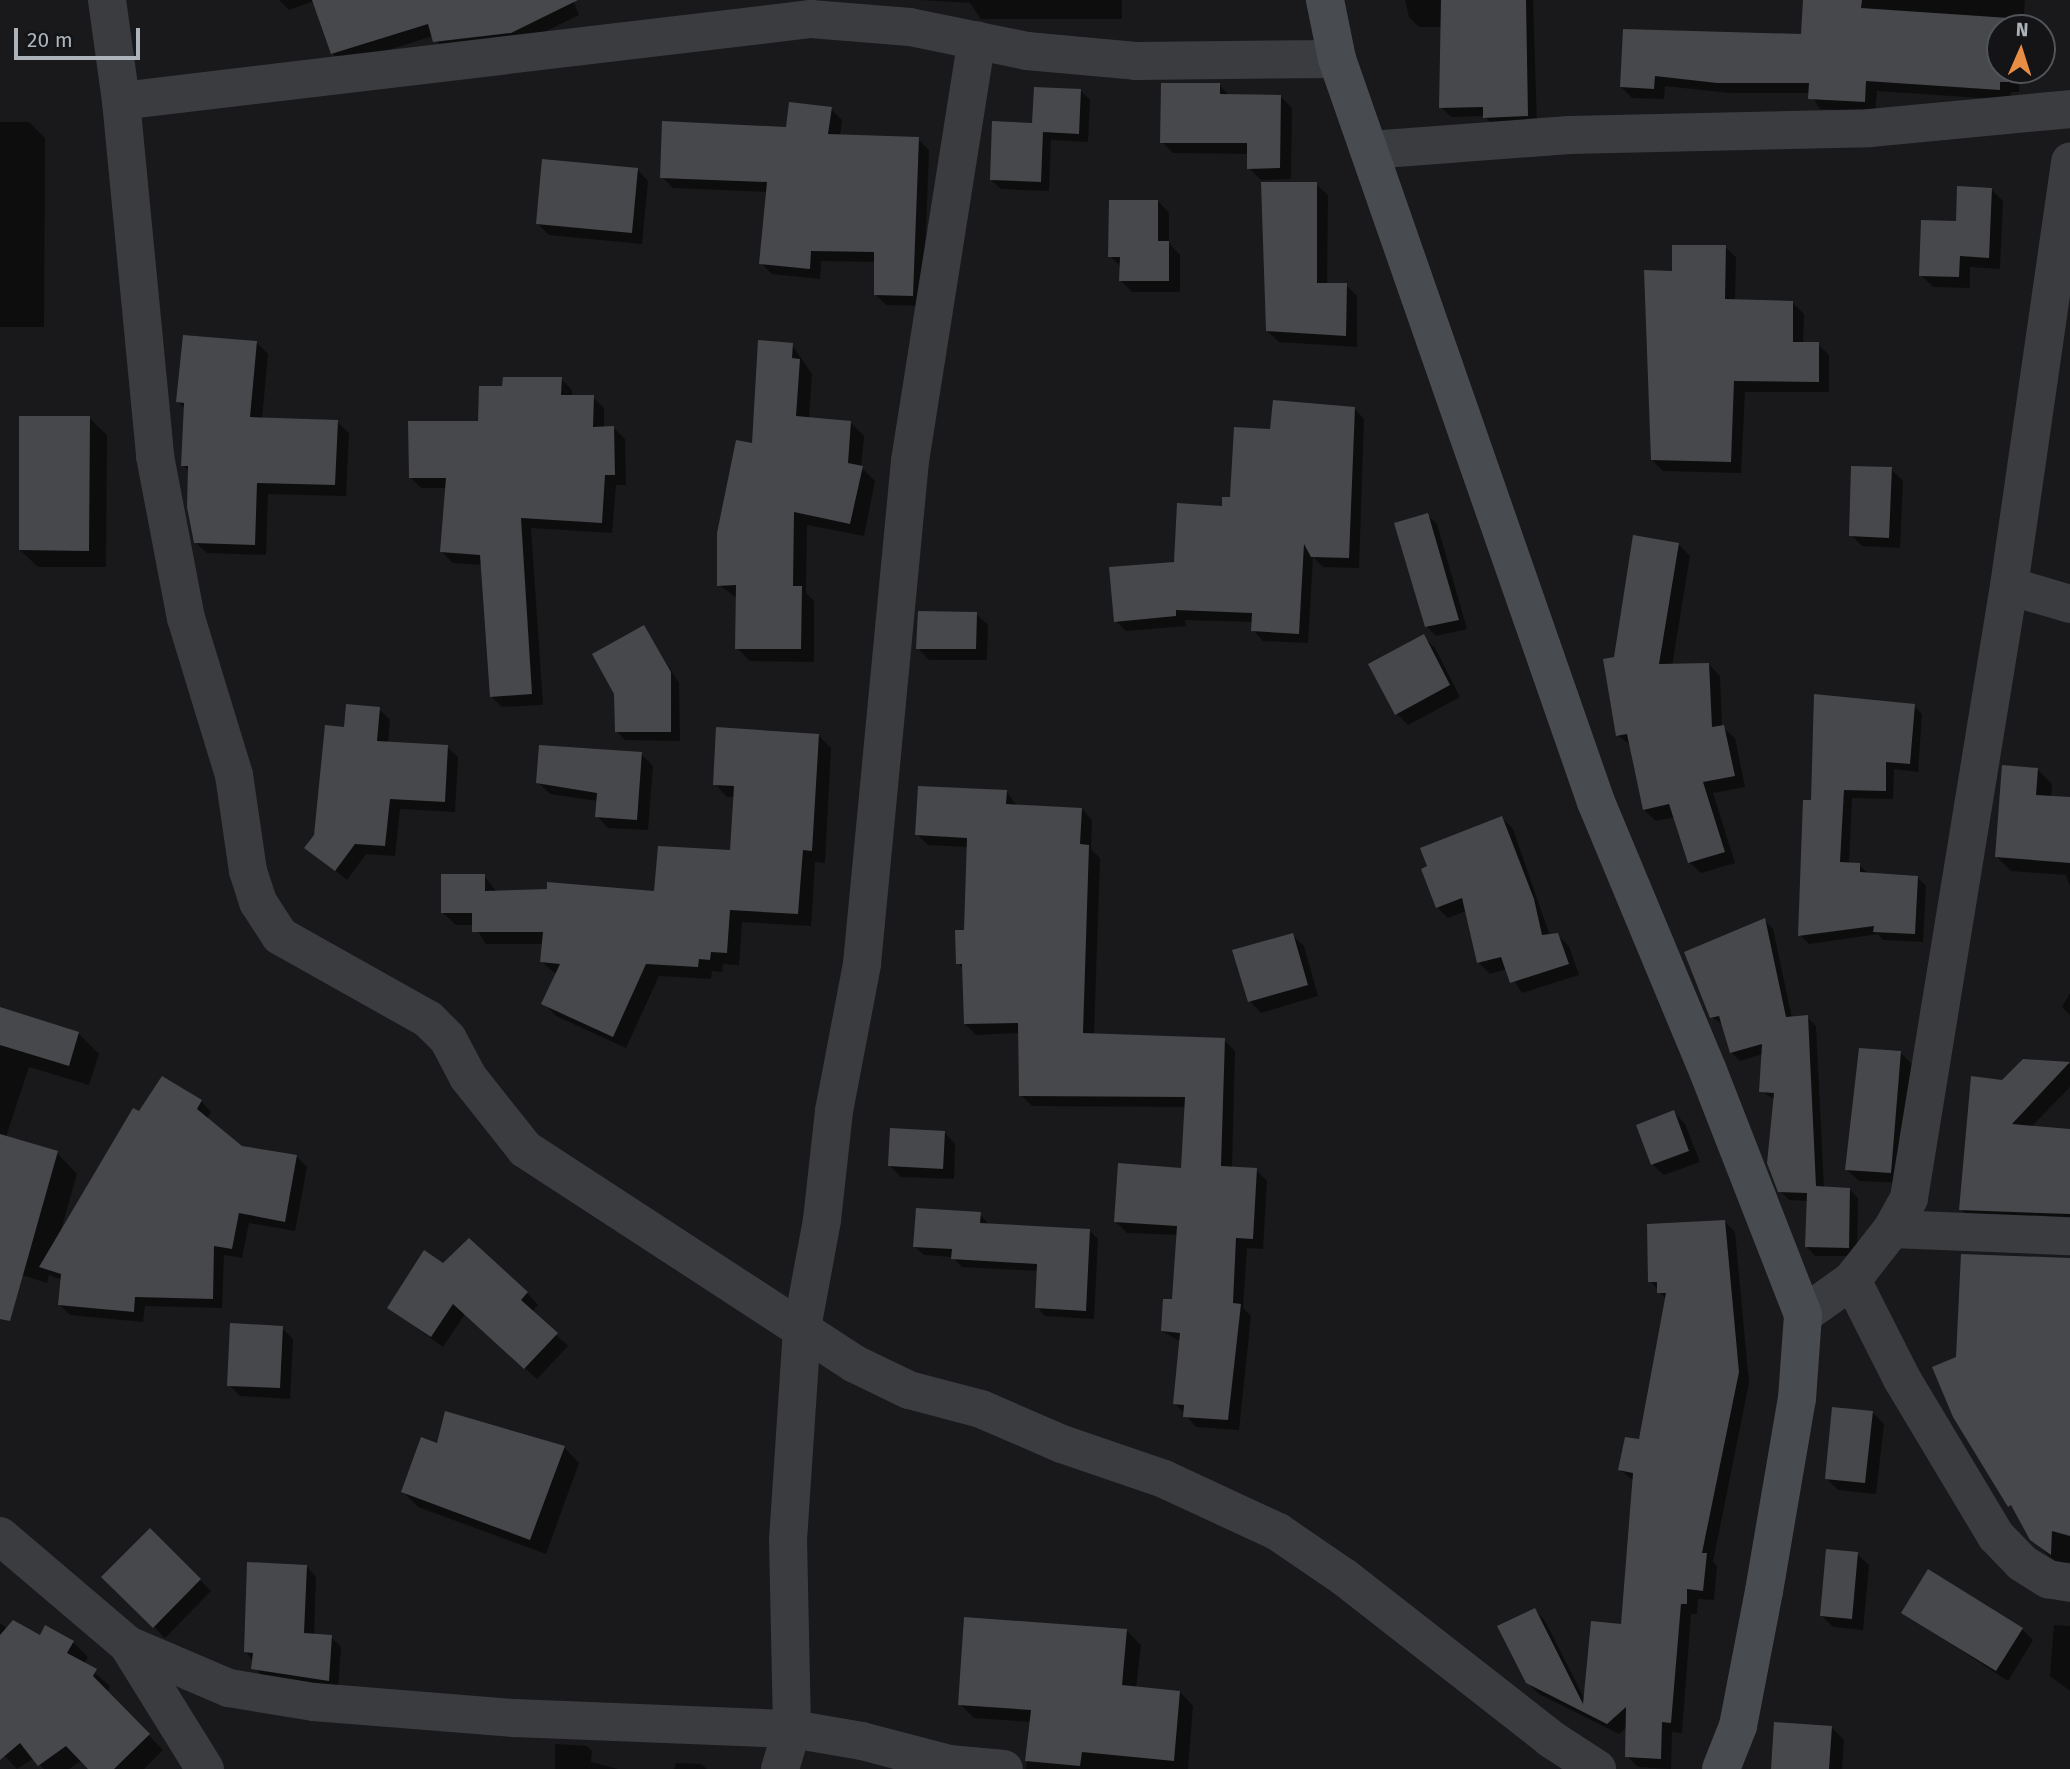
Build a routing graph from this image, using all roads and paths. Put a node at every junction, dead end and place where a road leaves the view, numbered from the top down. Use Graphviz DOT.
graph roads {
  1 [pos="107,0"];
  2 [pos="1325,0"];
  3 [pos="977,40"];
  4 [pos="1337,59"];
  5 [pos="121,101"];
  6 [pos="2070,108"];
  7 [pos="1370,150"];
  8 [pos="2070,161"];
  9 [pos="2009,586"];
  10 [pos="2070,604"];
  11 [pos="1892,1229"];
  12 [pos="2070,1236"];
  13 [pos="1852,1280"];
  14 [pos="1803,1315"];
  15 [pos="802,1328"];
  16 [pos="0,1536"];
  17 [pos="2070,1583"];
  18 [pos="128,1645"];
  19 [pos="792,1729"];
  20 [pos="1722,1768"];
  21 [pos="205,1769"];
  22 [pos="780,1769"];
  23 [pos="1004,1769"];
  24 [pos="1597,1769"];
  1 -- 5 [label="street"];
  2 -- 4 [label="main road"];
  3 -- 4 [label="street"];
  3 -- 5 [label="street"];
  3 -- 15 [label="street"];
  4 -- 7 [label="main road"];
  5 -- 15 [label="street"];
  6 -- 7 [label="street"];
  7 -- 14 [label="main road"];
  8 -- 9 [label="street"];
  9 -- 10 [label="street"];
  9 -- 11 [label="street"];
  11 -- 12 [label="street"];
  11 -- 13 [label="street"];
  13 -- 14 [label="street"];
  13 -- 17 [label="street"];
  14 -- 20 [label="main road"];
  15 -- 19 [label="street"];
  15 -- 24 [label="street"];
  16 -- 18 [label="street"];
  18 -- 19 [label="street"];
  18 -- 21 [label="street"];
  19 -- 22 [label="street"];
  19 -- 23 [label="street"];
}
